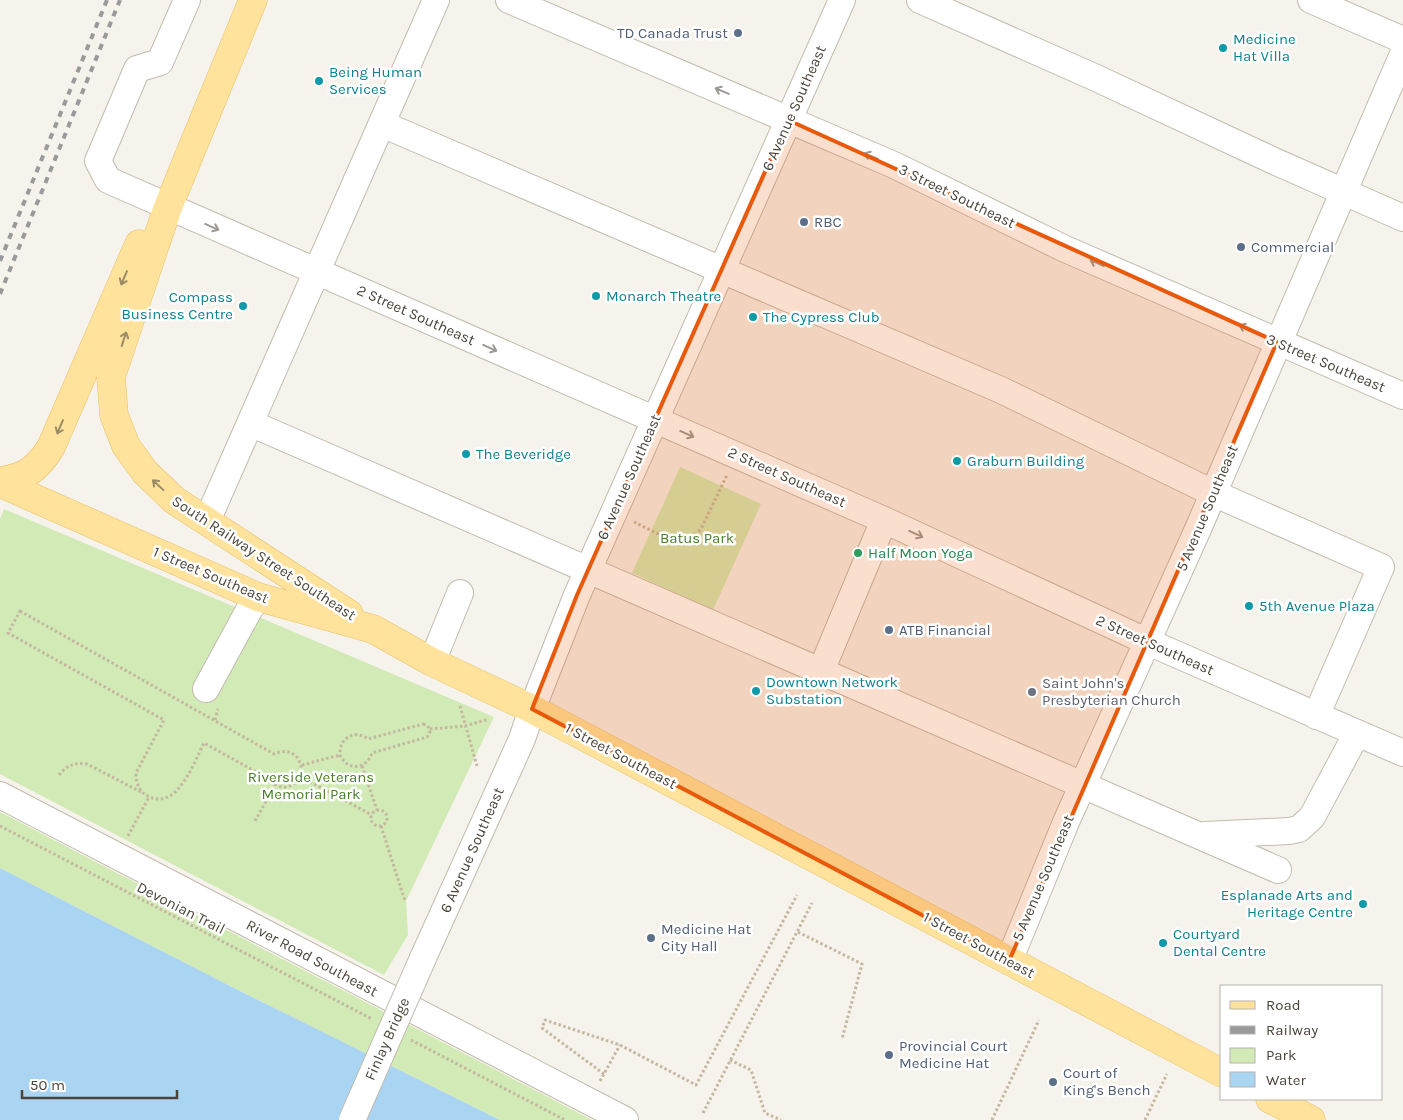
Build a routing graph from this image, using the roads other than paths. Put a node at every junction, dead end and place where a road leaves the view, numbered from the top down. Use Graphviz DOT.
graph roads {
  1 [pos="187,0"];
  2 [pos="253,0"];
  3 [pos="436,0"];
  4 [pos="509,0"];
  5 [pos="842,0"];
  6 [pos="920,0"];
  7 [pos="1311,0"];
  8 [pos="1403,40"];
  9 [pos="1403,54"];
  10 [pos="788,120"];
  11 [pos="382,124"];
  12 [pos="1342,192"];
  13 [pos="168,207"];
  14 [pos="1403,218"];
  15 [pos="722,270"];
  16 [pos="317,272"];
  17 [pos="1278,342"];
  18 [pos="1403,396"];
  19 [pos="655,420"];
  20 [pos="250,424"];
  21 [pos="0,482"];
  22 [pos="1213,493"];
  23 [pos="884,520"];
  24 [pos="207,521"];
  25 [pos="588,570"];
  26 [pos="460,593"];
  27 [pos="258,597"];
  28 [pos="373,629"];
  29 [pos="1148,642"];
  30 [pos="432,662"];
  31 [pos="821,670"];
  32 [pos="206,689"];
  33 [pos="532,709"];
  34 [pos="1316,716"];
  35 [pos="1357,733"];
  36 [pos="1403,753"];
  37 [pos="1083,784"];
  38 [pos="0,795"];
  39 [pos="1200,835"];
  40 [pos="1278,870"];
  41 [pos="423,958"];
  42 [pos="1009,961"];
  43 [pos="1220,1072"];
  44 [pos="1272,1100"];
  45 [pos="352,1120"];
  46 [pos="625,1120"];
  47 [pos="1311,1120"];
  1 -- 13 [label="street, 2 Street Southeast"];
  2 -- 13 [label="main road, South Railway Street Southeast"];
  3 -- 11 [label="street"];
  10 -- 4 [label="street, 3 Street Southeast, one-way"];
  5 -- 10 [label="street, 6 Avenue Southeast"];
  6 -- 12 [label="street"];
  7 -- 8 [label="street"];
  9 -- 12 [label="street, 5 Avenue Southeast"];
  10 -- 15 [label="street, 6 Avenue Southeast"];
  17 -- 10 [label="street, 3 Street Southeast, one-way"];
  11 -- 15 [label="street"];
  11 -- 16 [label="street"];
  12 -- 14 [label="street"];
  12 -- 17 [label="street, 5 Avenue Southeast"];
  13 -- 16 [label="street, 2 Street Southeast, one-way"];
  13 -- 21 [label="main road, South Railway Street Southeast, one-way"];
  24 -- 13 [label="main road, South Railway Street Southeast, one-way"];
  15 -- 19 [label="street, 6 Avenue Southeast"];
  15 -- 22 [label="street"];
  16 -- 19 [label="street, 2 Street Southeast, one-way"];
  16 -- 20 [label="street"];
  17 -- 18 [label="street, 3 Street Southeast"];
  17 -- 22 [label="street, 5 Avenue Southeast"];
  19 -- 23 [label="street, 2 Street Southeast, one-way"];
  19 -- 25 [label="street, 6 Avenue Southeast"];
  20 -- 24 [label="street"];
  20 -- 25 [label="street"];
  21 -- 27 [label="main road, 1 Street Southeast"];
  22 -- 29 [label="street, 5 Avenue Southeast"];
  22 -- 34 [label="street"];
  23 -- 29 [label="street, 2 Street Southeast, one-way"];
  23 -- 31 [label="street"];
  24 -- 28 [label="main road, South Railway Street Southeast"];
  25 -- 31 [label="street"];
  25 -- 33 [label="street, 6 Avenue Southeast"];
  26 -- 30 [label="street"];
  27 -- 28 [label="main road, 1 Street Southeast"];
  27 -- 32 [label="street"];
  28 -- 30 [label="main road, 1 Street Southeast"];
  29 -- 34 [label="street, 2 Street Southeast"];
  29 -- 37 [label="street, 5 Avenue Southeast"];
  30 -- 33 [label="main road, 1 Street Southeast"];
  31 -- 37 [label="street"];
  33 -- 41 [label="street, 6 Avenue Southeast"];
  33 -- 42 [label="main road, 1 Street Southeast"];
  34 -- 35 [label="street, 2 Street Southeast"];
  35 -- 36 [label="street, 2 Street Southeast"];
  35 -- 39 [label="street"];
  37 -- 39 [label="street"];
  37 -- 42 [label="street, 5 Avenue Southeast"];
  38 -- 46 [label="street, River Road Southeast"];
  39 -- 40 [label="street"];
  41 -- 45 [label="street, Finlay Bridge, bridge"];
  42 -- 43 [label="main road, 1 Street Southeast"];
  44 -- 47 [label="main road"];
}
